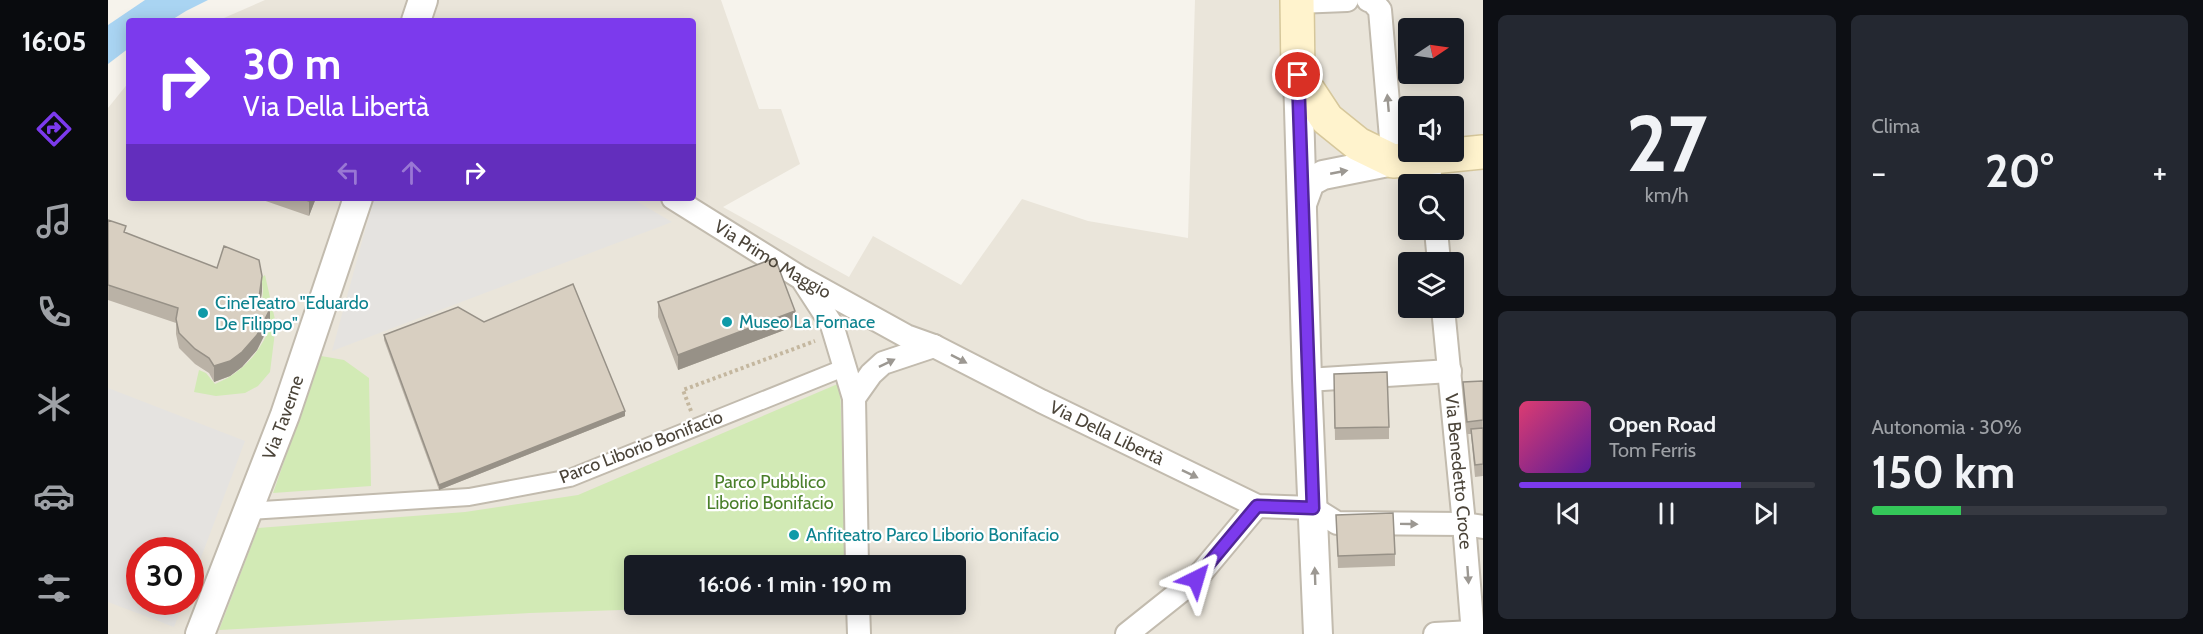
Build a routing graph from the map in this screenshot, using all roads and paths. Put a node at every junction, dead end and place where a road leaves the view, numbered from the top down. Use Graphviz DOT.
graph roads {
  1 [pos="423,0"];
  2 [pos="1347,0"];
  3 [pos="1298,1"];
  4 [pos="1378,1"];
  5 [pos="417,18"];
  6 [pos="1298,75"];
  7 [pos="1483,152"];
  8 [pos="1393,161"];
  9 [pos="1430,171"];
  10 [pos="357,201"];
  11 [pos="678,201"];
  12 [pos="1302,204"];
  13 [pos="801,278"];
  14 [pos="1444,318"];
  15 [pos="835,334"];
  16 [pos="906,336"];
  17 [pos="934,346"];
  18 [pos="846,368"];
  19 [pos="1450,371"];
  20 [pos="1307,380"];
  21 [pos="854,398"];
  22 [pos="697,427"];
  23 [pos="1257,506"];
  24 [pos="1313,508"];
  25 [pos="248,511"];
  26 [pos="1474,526"];
  27 [pos="857,555"];
  28 [pos="858,615"];
  29 [pos="1472,633"];
  30 [pos="200,634"];
  31 [pos="859,634"];
  32 [pos="1127,634"];
  33 [pos="1318,634"];
  34 [pos="1435,634"];
  1 -- 5 [label="street"];
  2 -- 3 [label="street"];
  3 -- 6 [label="main road"];
  8 -- 4 [label="street, one-way"];
  6 -- 8 [label="main road"];
  6 -- 12 [label="street"];
  7 -- 9 [label="main road"];
  8 -- 9 [label="main road"];
  12 -- 8 [label="street, one-way"];
  10 -- 25 [label="street, Via Taverne"];
  11 -- 13 [label="street, Via Primo Maggio"];
  12 -- 20 [label="street"];
  13 -- 15 [label="street"];
  13 -- 16 [label="street, Via Primo Maggio"];
  14 -- 19 [label="street, Via Benedetto Croce"];
  15 -- 18 [label="street"];
  15 -- 22 [label="path"];
  16 -- 17 [label="street, Via Della Libertà"];
  21 -- 17 [label="street, one-way"];
  17 -- 23 [label="street, Via Della Libertà, one-way"];
  18 -- 21 [label="street"];
  18 -- 22 [label="street, Parco Liborio Bonifacio"];
  19 -- 20 [label="street"];
  19 -- 26 [label="street, Via Benedetto Croce"];
  20 -- 24 [label="street"];
  21 -- 27 [label="street"];
  22 -- 25 [label="street, Parco Liborio Bonifacio"];
  23 -- 24 [label="street, Via Della Libertà"];
  23 -- 32 [label="street"];
  24 -- 26 [label="street, one-way"];
  33 -- 24 [label="street, one-way"];
  25 -- 30 [label="street, Via Taverne"];
  26 -- 29 [label="street, Via Benedetto Croce, one-way"];
  28 -- 31 [label="street"];
  29 -- 34 [label="street"];
}
